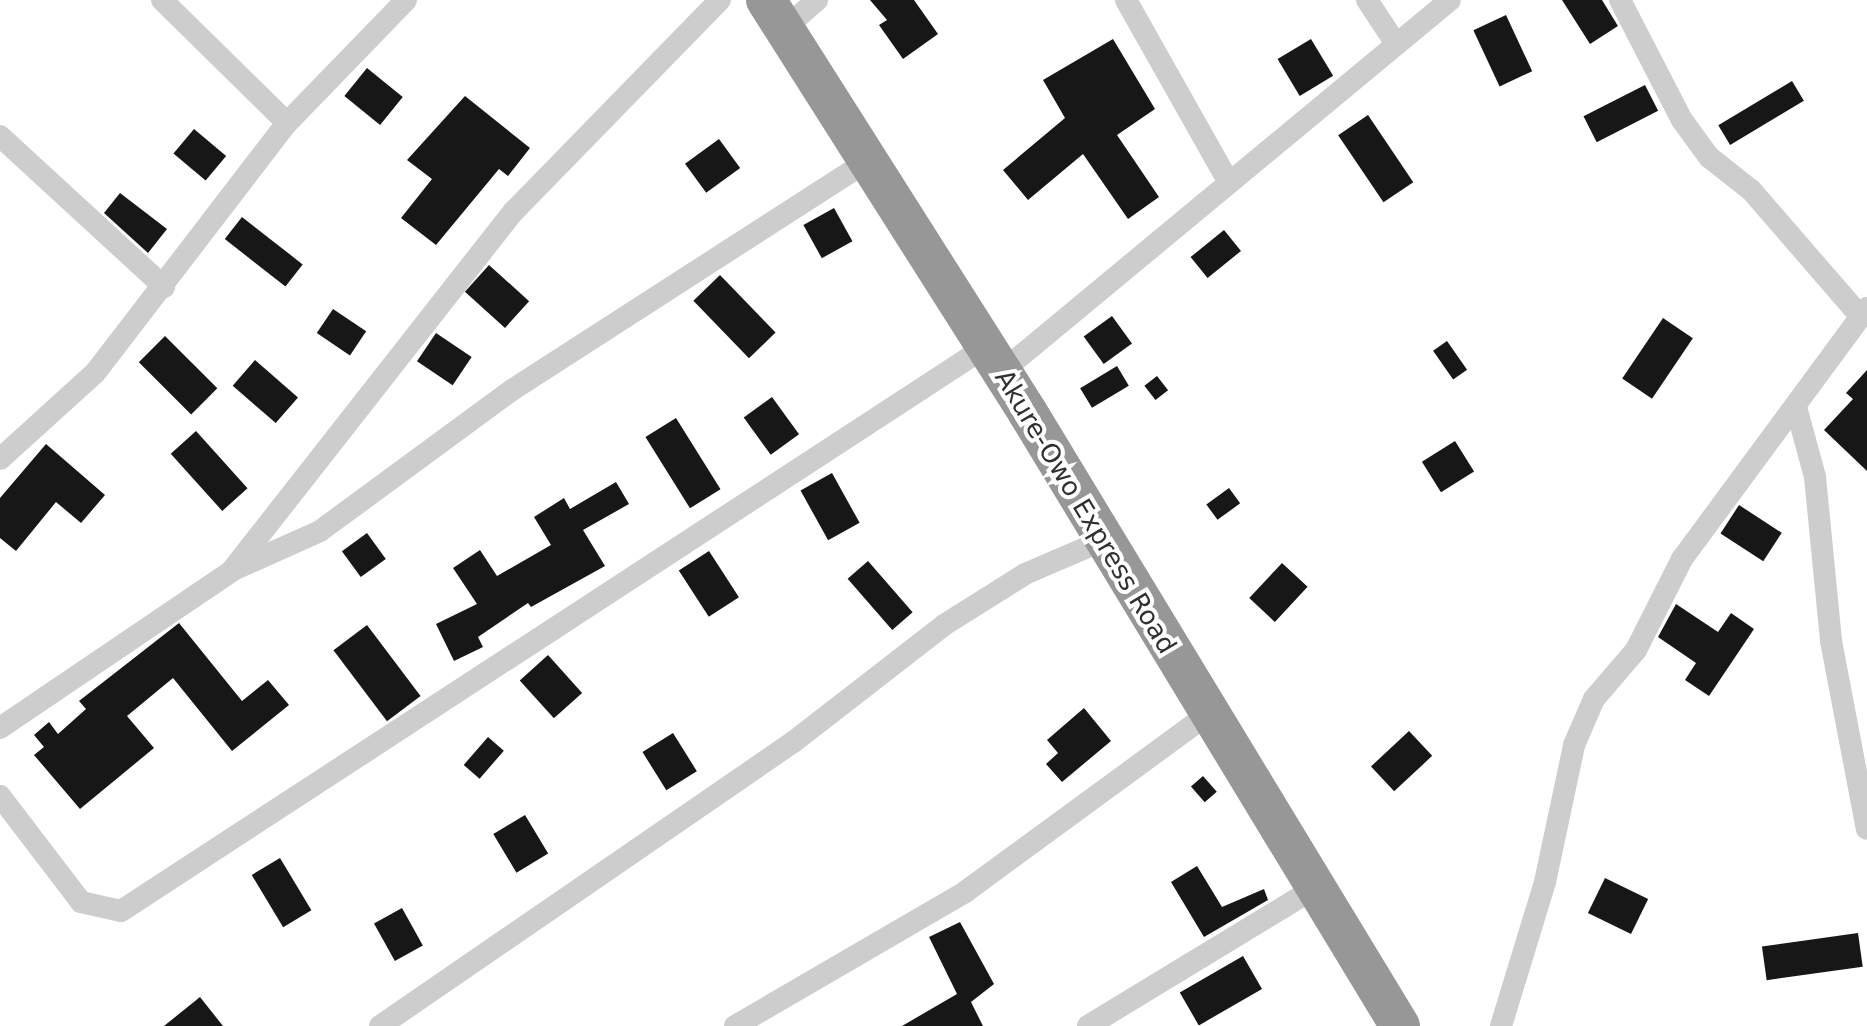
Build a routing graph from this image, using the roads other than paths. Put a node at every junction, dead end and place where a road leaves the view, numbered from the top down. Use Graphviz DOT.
graph roads {
  1 [pos="162,0"];
  2 [pos="406,0"];
  3 [pos="720,0"];
  4 [pos="817,0"];
  5 [pos="1126,0"];
  6 [pos="1367,0"];
  7 [pos="1450,0"];
  8 [pos="1620,0"];
  9 [pos="775,15"];
  10 [pos="1396,44"];
  11 [pos="287,123"];
  12 [pos="0,136"];
  13 [pos="867,161"];
  14 [pos="1229,183"];
  15 [pos="164,287"];
  16 [pos="1863,312"];
  17 [pos="992,360"];
  18 [pos="1796,407"];
  19 [pos="0,459"];
  20 [pos="1104,540"];
  21 [pos="233,570"];
  22 [pos="1208,714"];
  23 [pos="0,728"];
  24 [pos="0,796"];
  25 [pos="1867,829"];
  26 [pos="1313,889"];
  27 [pos="380,1026"];
  28 [pos="735,1026"];
  29 [pos="1088,1026"];
  30 [pos="1400,1026"];
  31 [pos="1501,1026"];
  1 -- 11 [label="street"];
  2 -- 11 [label="street"];
  3 -- 21 [label="street"];
  4 -- 9 [label="street"];
  5 -- 14 [label="street"];
  6 -- 10 [label="street"];
  7 -- 10 [label="street"];
  8 -- 16 [label="street"];
  9 -- 13 [label="highway, Akure-Owo Express Road"];
  10 -- 14 [label="street"];
  11 -- 15 [label="street"];
  12 -- 15 [label="street"];
  13 -- 17 [label="highway, Akure-Owo Express Road"];
  13 -- 21 [label="street"];
  14 -- 17 [label="street"];
  15 -- 19 [label="street"];
  16 -- 18 [label="street"];
  17 -- 20 [label="highway, Akure-Owo Express Road"];
  17 -- 24 [label="street"];
  18 -- 25 [label="street"];
  18 -- 31 [label="street"];
  20 -- 22 [label="highway, Akure-Owo Express Road"];
  20 -- 27 [label="street"];
  21 -- 23 [label="street"];
  22 -- 26 [label="highway, Akure-Owo Express Road"];
  22 -- 28 [label="street"];
  26 -- 29 [label="street"];
  26 -- 30 [label="highway, Akure-Owo Express Road"];
}
